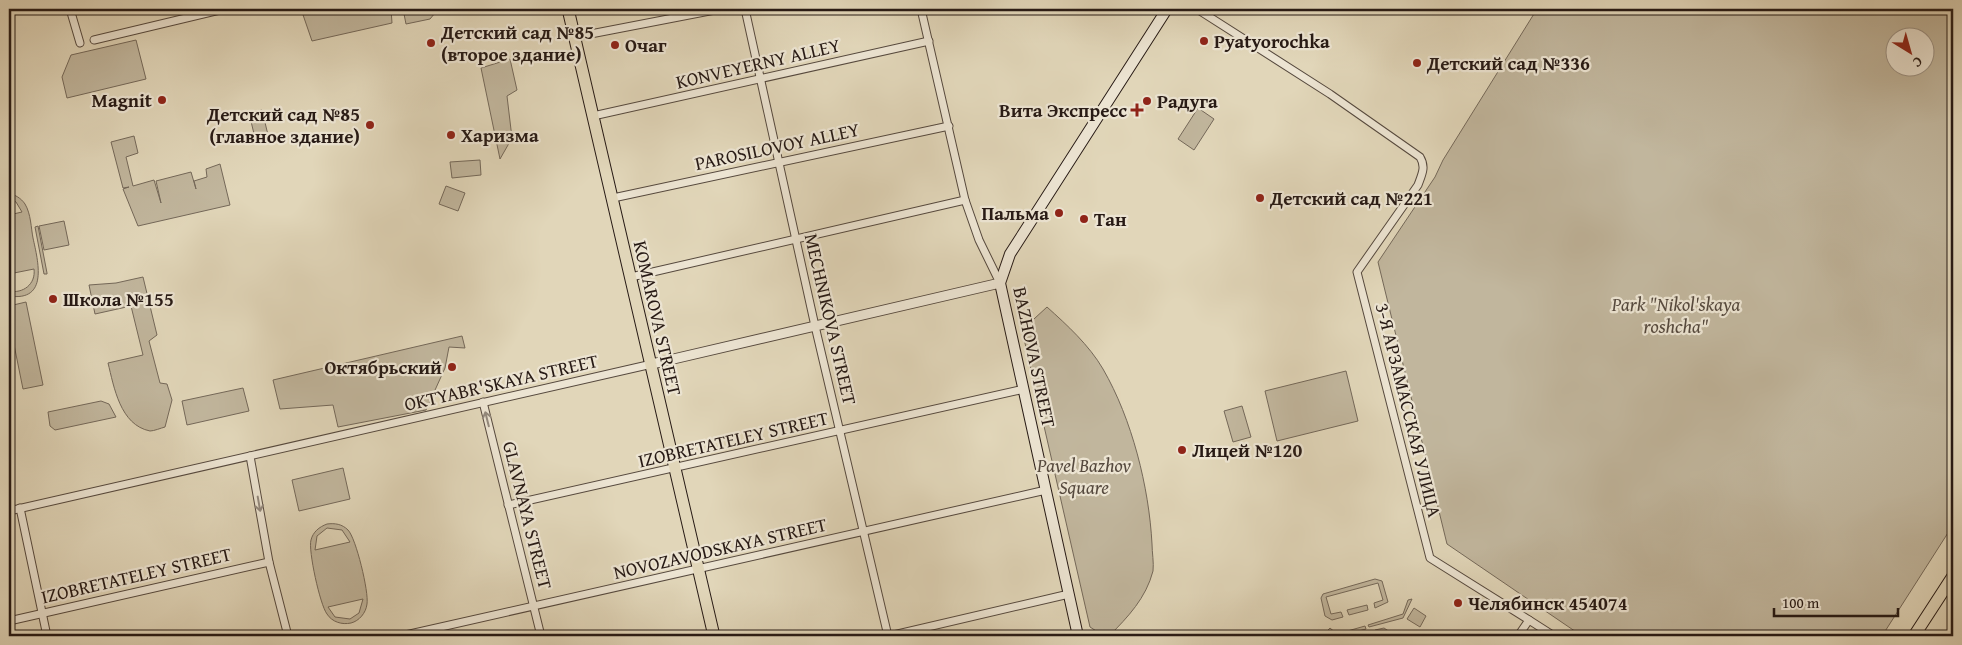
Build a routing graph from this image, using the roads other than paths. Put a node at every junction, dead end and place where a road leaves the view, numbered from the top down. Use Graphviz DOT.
graph roads {
  1 [pos="70,9"];
  2 [pos="224,9"];
  3 [pos="568,9"];
  4 [pos="720,9"];
  5 [pos="745,9"];
  6 [pos="921,9"];
  7 [pos="1167,9"];
  8 [pos="1197,9"];
  9 [pos="575,37"];
  10 [pos="94,40"];
  11 [pos="929,41"];
  12 [pos="80,43"];
  13 [pos="762,78"];
  14 [pos="593,116"];
  15 [pos="949,126"];
  16 [pos="780,162"];
  17 [pos="613,198"];
  18 [pos="965,200"];
  19 [pos="797,240"];
  20 [pos="631,277"];
  21 [pos="1000,283"];
  22 [pos="815,326"];
  23 [pos="652,364"];
  24 [pos="1024,390"];
  25 [pos="483,402"];
  26 [pos="840,431"];
  27 [pos="250,456"];
  28 [pos="675,469"];
  29 [pos="1046,490"];
  30 [pos="508,505"];
  31 [pos="20,508"];
  32 [pos="9,511"];
  33 [pos="864,532"];
  34 [pos="270,562"];
  35 [pos="698,570"];
  36 [pos="1953,576"];
  37 [pos="1069,594"];
  38 [pos="534,608"];
  39 [pos="42,613"];
  40 [pos="1528,620"];
  41 [pos="9,621"];
  42 [pos="47,636"];
  43 [pos="288,636"];
  44 [pos="401,636"];
  45 [pos="541,636"];
  46 [pos="714,636"];
  47 [pos="889,636"];
  48 [pos="1078,636"];
  49 [pos="1518,636"];
  50 [pos="1554,636"];
  51 [pos="1914,636"];
  1 -- 12 [label="street"];
  2 -- 10 [label="street"];
  3 -- 9 [label="main road, KOMAROVA STREET"];
  4 -- 9 [label="street"];
  5 -- 13 [label="street, MECHNIKOVA STREET"];
  6 -- 11 [label="street"];
  7 -- 21 [label="main road, BAZHOVA STREET"];
  8 -- 40 [label="street, 3-Я АРЗАМАССКАЯ УЛИЦА"];
  9 -- 14 [label="main road, KOMAROVA STREET"];
  11 -- 13 [label="street, KONVEYERNY ALLEY"];
  11 -- 15 [label="street"];
  13 -- 14 [label="street, KONVEYERNY ALLEY"];
  13 -- 16 [label="street, MECHNIKOVA STREET"];
  14 -- 17 [label="main road, KOMAROVA STREET"];
  15 -- 16 [label="street, PAROSILOVOY ALLEY"];
  15 -- 18 [label="street"];
  16 -- 17 [label="street, PAROSILOVOY ALLEY"];
  16 -- 19 [label="street, MECHNIKOVA STREET"];
  17 -- 20 [label="main road, KOMAROVA STREET"];
  18 -- 19 [label="street"];
  18 -- 21 [label="street"];
  19 -- 20 [label="street"];
  19 -- 22 [label="street, MECHNIKOVA STREET"];
  20 -- 23 [label="main road, KOMAROVA STREET"];
  21 -- 22 [label="street, OKTYABR'SKAYA STREET"];
  21 -- 24 [label="main road, BAZHOVA STREET"];
  22 -- 23 [label="street, OKTYABR'SKAYA STREET"];
  22 -- 26 [label="street, MECHNIKOVA STREET"];
  23 -- 25 [label="street, OKTYABR'SKAYA STREET"];
  23 -- 28 [label="main road, KOMAROVA STREET"];
  24 -- 26 [label="street, IZOBRETATELEY STREET"];
  24 -- 29 [label="main road, BAZHOVA STREET"];
  25 -- 27 [label="street, OKTYABR'SKAYA STREET"];
  30 -- 25 [label="street, GLAVNAYA STREET, one-way"];
  26 -- 28 [label="street, IZOBRETATELEY STREET"];
  26 -- 33 [label="street, MECHNIKOVA STREET"];
  27 -- 31 [label="street, OKTYABR'SKAYA STREET"];
  27 -- 34 [label="street, one-way"];
  28 -- 30 [label="street, IZOBRETATELEY STREET"];
  28 -- 35 [label="main road, KOMAROVA STREET"];
  29 -- 33 [label="street, NOVOZAVODSKAYA STREET"];
  29 -- 37 [label="main road, BAZHOVA STREET"];
  30 -- 38 [label="street, GLAVNAYA STREET"];
  31 -- 32 [label="street, OKTYABR'SKAYA STREET"];
  31 -- 39 [label="street"];
  33 -- 35 [label="street, NOVOZAVODSKAYA STREET"];
  33 -- 47 [label="street, MECHNIKOVA STREET"];
  34 -- 39 [label="street, IZOBRETATELEY STREET"];
  34 -- 43 [label="street"];
  35 -- 38 [label="street, NOVOZAVODSKAYA STREET"];
  35 -- 46 [label="main road, KOMAROVA STREET"];
  36 -- 51 [label="main road"];
  37 -- 47 [label="street"];
  37 -- 48 [label="main road, BAZHOVA STREET"];
  38 -- 44 [label="street, NOVOZAVODSKAYA STREET"];
  38 -- 45 [label="street, GLAVNAYA STREET"];
  39 -- 41 [label="street, IZOBRETATELEY STREET"];
  39 -- 42 [label="street"];
  40 -- 49 [label="street"];
  40 -- 50 [label="street, 3-Я АРЗАМАССКАЯ УЛИЦА"];
}
